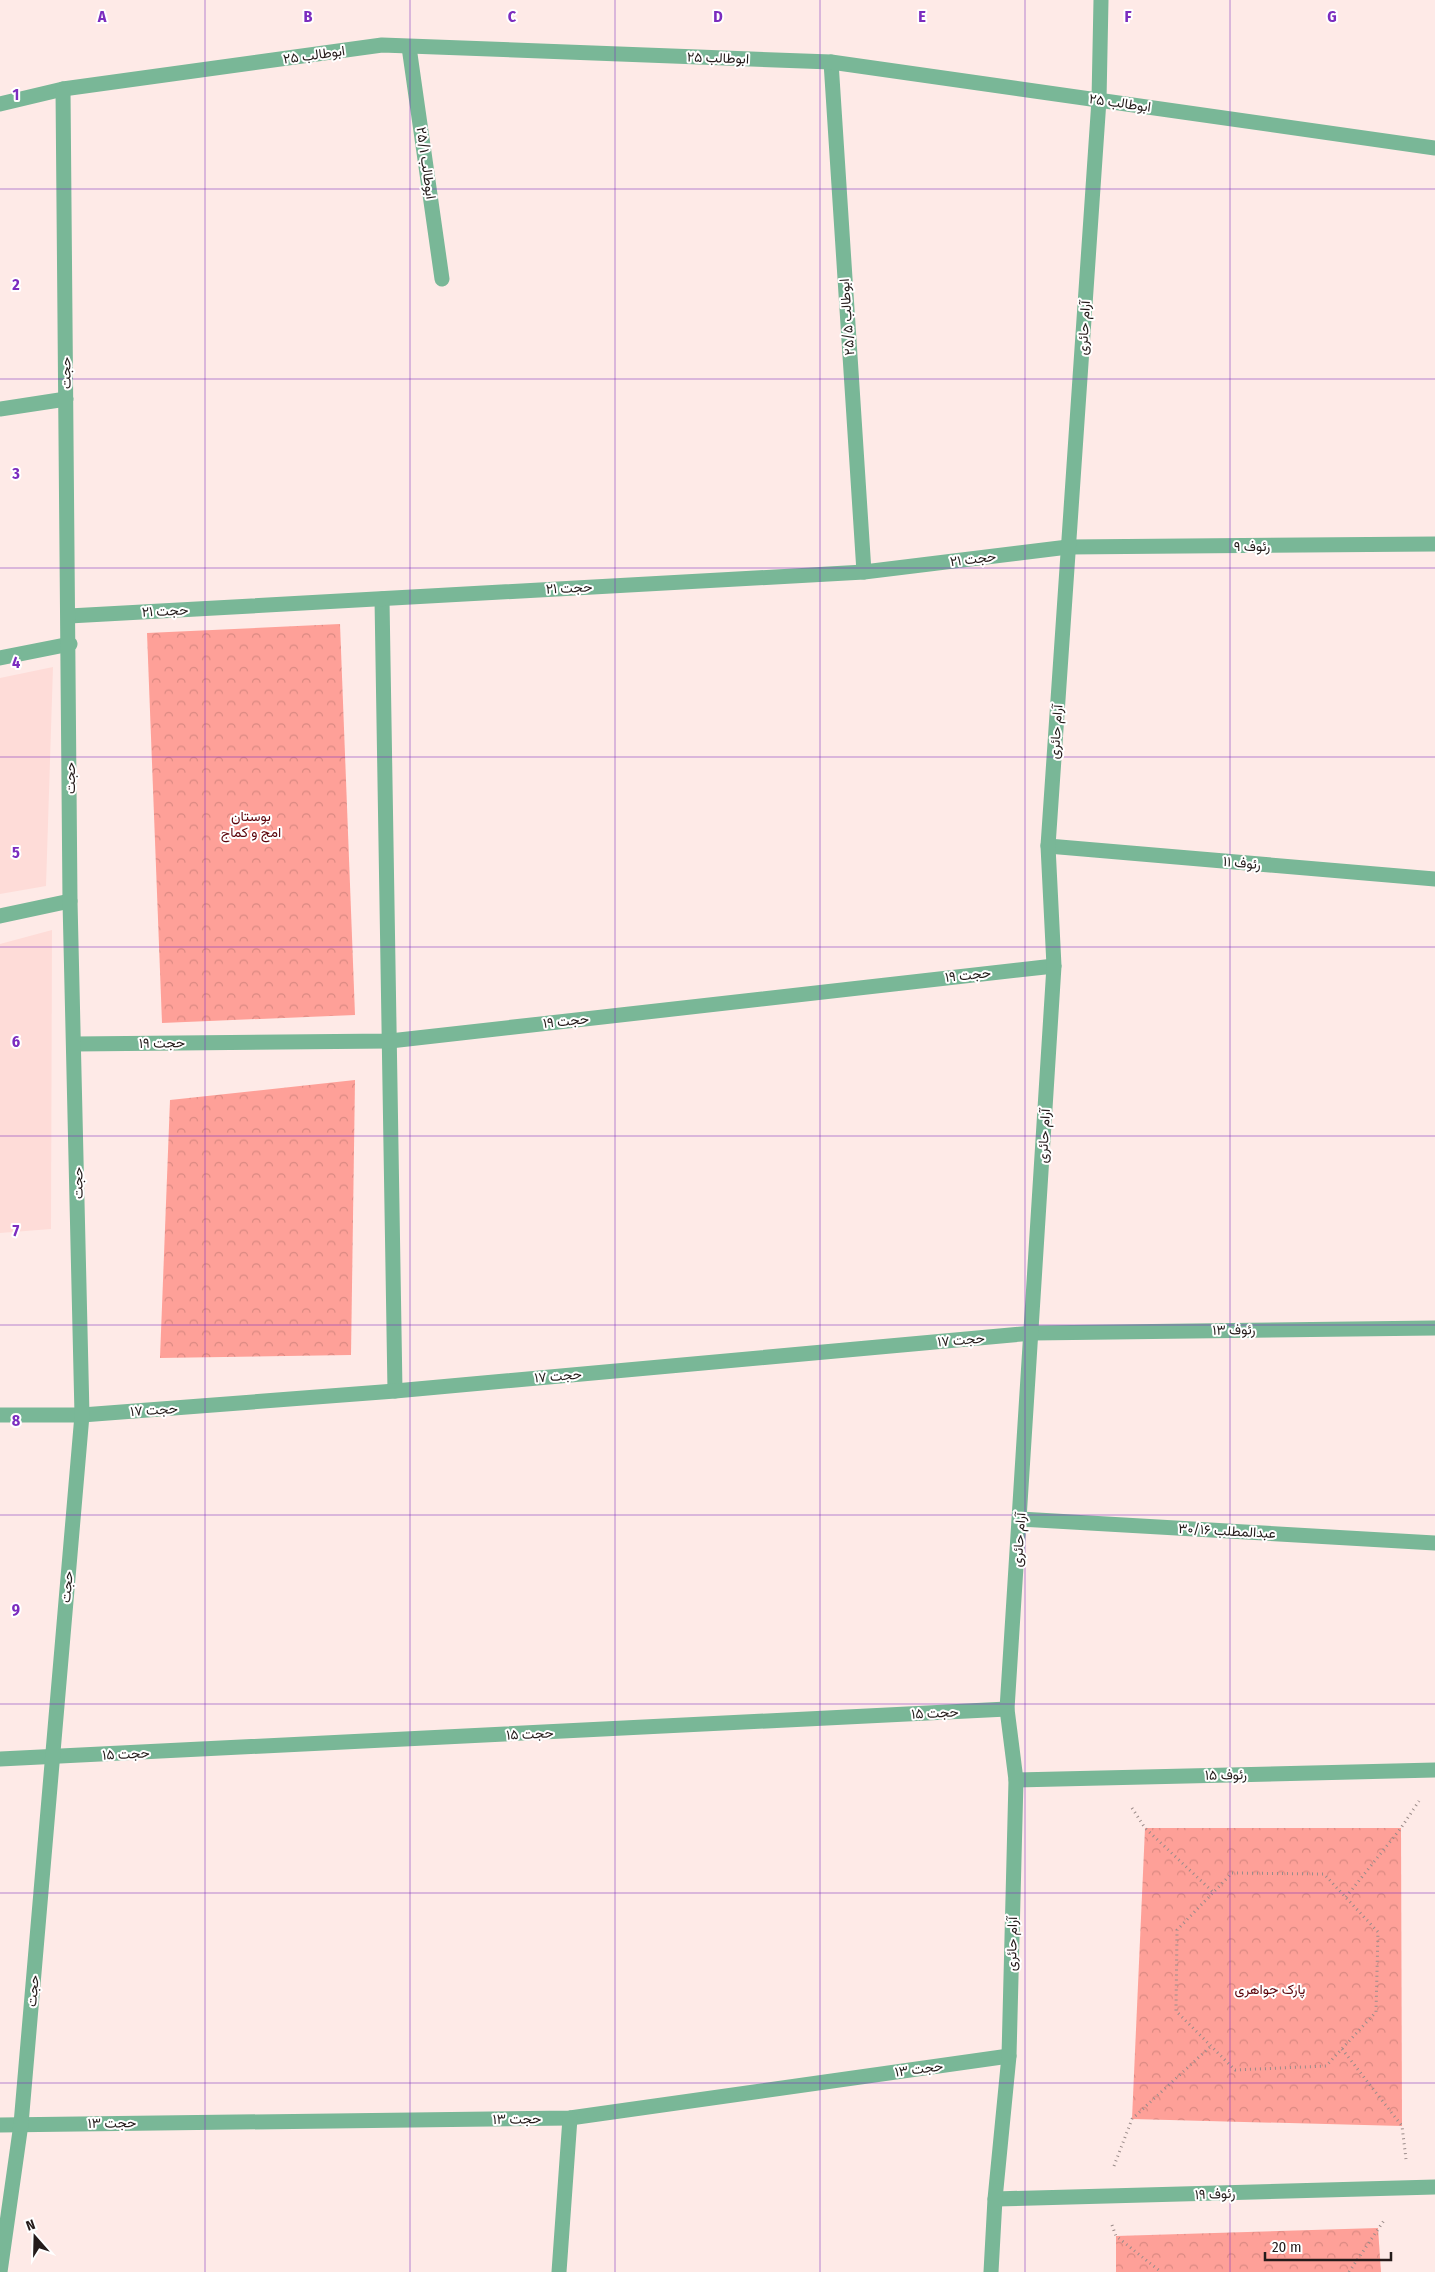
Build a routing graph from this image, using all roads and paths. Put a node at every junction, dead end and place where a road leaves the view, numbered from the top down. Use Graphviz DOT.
graph roads {
  1 [pos="1101,0"];
  2 [pos="410,47"];
  3 [pos="830,62"];
  4 [pos="63,89"];
  5 [pos="1099,100"];
  6 [pos="0,104"];
  7 [pos="1435,148"];
  8 [pos="442,278"];
  9 [pos="66,399"];
  10 [pos="0,409"];
  11 [pos="1435,544"];
  12 [pos="1068,547"];
  13 [pos="864,572"];
  14 [pos="382,599"];
  15 [pos="69,616"];
  16 [pos="70,644"];
  17 [pos="0,658"];
  18 [pos="1048,846"];
  19 [pos="1435,879"];
  20 [pos="70,901"];
  21 [pos="0,916"];
  22 [pos="1054,966"];
  23 [pos="390,1041"];
  24 [pos="75,1044"];
  25 [pos="1435,1328"];
  26 [pos="1032,1333"];
  27 [pos="395,1391"];
  28 [pos="0,1415"];
  29 [pos="82,1415"];
  30 [pos="1020,1520"];
  31 [pos="1435,1542"];
  32 [pos="1007,1709"];
  33 [pos="53,1758"];
  34 [pos="0,1759"];
  35 [pos="1435,1770"];
  36 [pos="1112,1777"];
  37 [pos="1016,1780"];
  38 [pos="1420,1799"];
  39 [pos="1213,1892"];
  40 [pos="1346,1897"];
  41 [pos="1211,2046"];
  42 [pos="1342,2049"];
  43 [pos="1009,2056"];
  44 [pos="570,2118"];
  45 [pos="21,2124"];
  46 [pos="0,2125"];
  47 [pos="1410,2188"];
  48 [pos="1435,2188"];
  49 [pos="1102,2198"];
  50 [pos="995,2199"];
  51 [pos="0,2272"];
  52 [pos="559,2272"];
  53 [pos="991,2272"];
  54 [pos="1161,2272"];
  55 [pos="1349,2272"];
  1 -- 5 [label="street, آرام حائری"];
  2 -- 3 [label="street, ابوطالب ۲۵"];
  2 -- 4 [label="street, ابوطالب ۲۵"];
  2 -- 8 [label="street, ابوطالب ۲۵/۱"];
  3 -- 5 [label="street, ابوطالب ۲۵"];
  3 -- 13 [label="street, ابوطالب ۲۵/۵"];
  4 -- 6 [label="street, ابوطالب ۲۵"];
  4 -- 9 [label="street, حجت"];
  5 -- 7 [label="street, ابوطالب ۲۵"];
  5 -- 12 [label="street, آرام حائری"];
  9 -- 10 [label="street"];
  9 -- 15 [label="street, حجت"];
  11 -- 12 [label="street, رئوف ۹"];
  12 -- 13 [label="street, حجت ۲۱"];
  12 -- 18 [label="street, آرام حائری"];
  13 -- 14 [label="street, حجت ۲۱"];
  14 -- 15 [label="street, حجت ۲۱"];
  14 -- 23 [label="street"];
  15 -- 16 [label="street, حجت"];
  16 -- 17 [label="street"];
  16 -- 20 [label="street, حجت"];
  18 -- 19 [label="street, رئوف ۱۱"];
  18 -- 22 [label="street, آرام حائری"];
  20 -- 21 [label="street"];
  20 -- 24 [label="street, حجت"];
  22 -- 23 [label="street, حجت ۱۹"];
  22 -- 26 [label="street, آرام حائری"];
  23 -- 24 [label="street, حجت ۱۹"];
  23 -- 27 [label="street"];
  24 -- 29 [label="street, حجت"];
  25 -- 26 [label="street, رئوف ۱۳"];
  26 -- 27 [label="street, حجت ۱۷"];
  26 -- 30 [label="street, آرام حائری"];
  27 -- 29 [label="street, حجت ۱۷"];
  28 -- 29 [label="street, حجت ۱۷"];
  29 -- 33 [label="street, حجت"];
  30 -- 31 [label="street, عبدالمطلب ۳۰/۱۶"];
  30 -- 32 [label="street, آرام حائری"];
  32 -- 33 [label="street, حجت ۱۵"];
  32 -- 37 [label="street, آرام حائری"];
  33 -- 34 [label="street, حجت ۱۵"];
  33 -- 45 [label="street, حجت"];
  35 -- 36 [label="street, رئوف ۱۵"];
  36 -- 37 [label="street, رئوف ۱۵"];
  36 -- 39 [label="path"];
  37 -- 43 [label="street, آرام حائری"];
  38 -- 40 [label="path"];
  39 -- 40 [label="path"];
  39 -- 41 [label="path"];
  40 -- 42 [label="path"];
  41 -- 42 [label="path"];
  41 -- 49 [label="path"];
  42 -- 47 [label="path"];
  43 -- 44 [label="street, حجت ۱۳"];
  43 -- 50 [label="street, آرام حائری"];
  44 -- 45 [label="street, حجت ۱۳"];
  44 -- 52 [label="street"];
  45 -- 46 [label="street, حجت ۱۳"];
  45 -- 51 [label="street, حجت"];
  47 -- 48 [label="street, رئوف ۱۹"];
  47 -- 49 [label="street, رئوف ۱۹"];
  47 -- 55 [label="path"];
  49 -- 50 [label="street, رئوف ۱۹"];
  49 -- 54 [label="path"];
  50 -- 53 [label="street, آرام حائری"];
}
